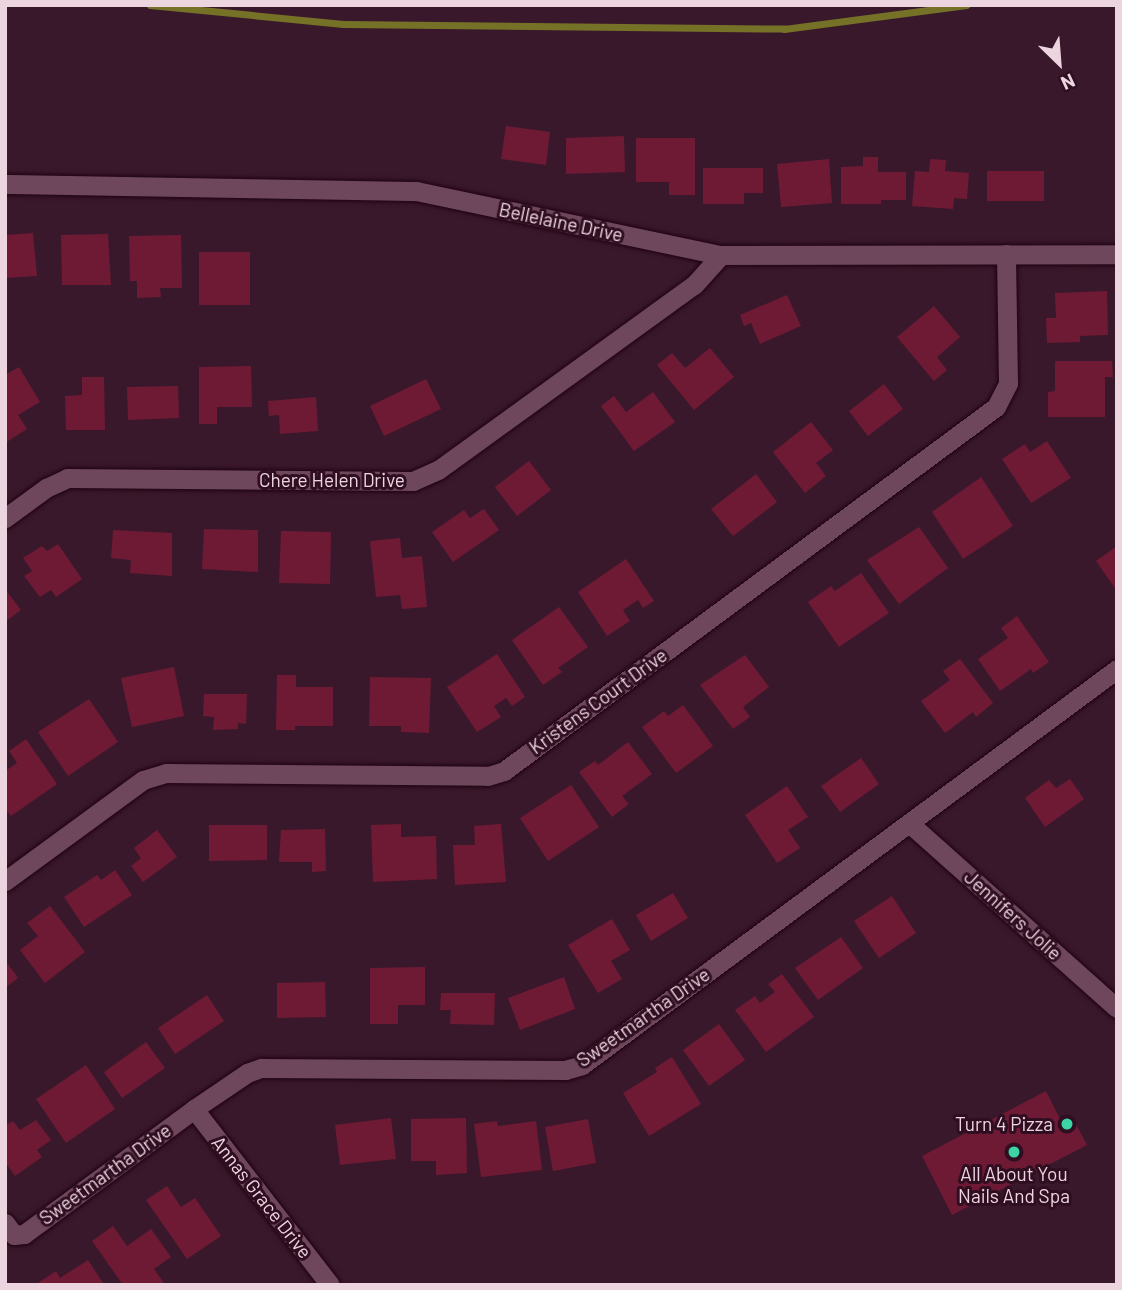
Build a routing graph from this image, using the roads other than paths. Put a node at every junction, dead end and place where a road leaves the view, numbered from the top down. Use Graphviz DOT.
graph roads {
  1 [pos="5,184"];
  2 [pos="1006,254"];
  3 [pos="1117,254"];
  4 [pos="721,255"];
  5 [pos="5,518"];
  6 [pos="1117,669"];
  7 [pos="909,823"];
  8 [pos="5,881"];
  9 [pos="1117,1008"];
  10 [pos="194,1109"];
  11 [pos="5,1223"];
  12 [pos="330,1285"];
  1 -- 4 [label="street, Bellelaine Drive"];
  2 -- 3 [label="street, Bellelaine Drive"];
  2 -- 4 [label="street, Bellelaine Drive"];
  2 -- 8 [label="street, Kristens Court Drive"];
  4 -- 5 [label="street, Chere Helen Drive"];
  6 -- 7 [label="street, Sweetmartha Drive"];
  7 -- 9 [label="street, Jennifers Jolie"];
  7 -- 10 [label="street, Sweetmartha Drive"];
  10 -- 11 [label="street, Sweetmartha Drive"];
  10 -- 12 [label="street, Annas Grace Drive"];
}
